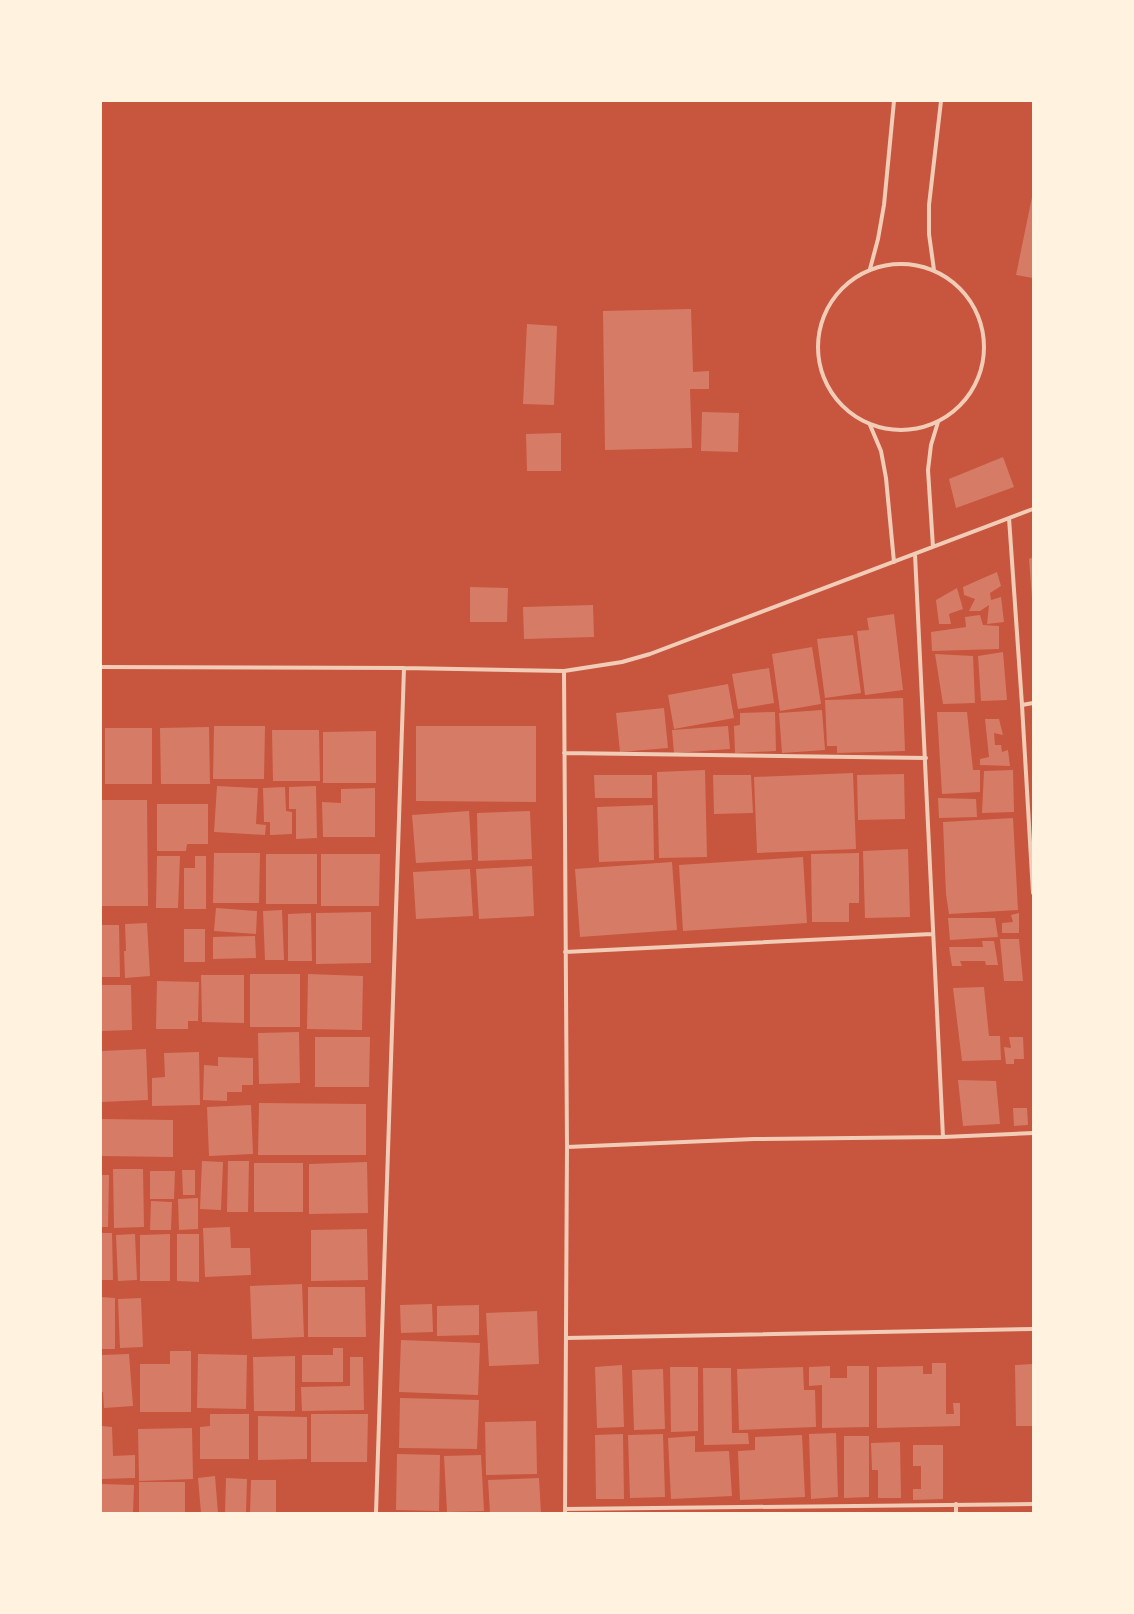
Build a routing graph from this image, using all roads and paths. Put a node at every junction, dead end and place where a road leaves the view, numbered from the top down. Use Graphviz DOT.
graph roads {
  1 [pos="894,101"];
  2 [pos="941,101"];
  3 [pos="870,269"];
  4 [pos="934,270"];
  5 [pos="938,422"];
  6 [pos="870,425"];
  7 [pos="1033,509"];
  8 [pos="1009,518"];
  9 [pos="933,547"];
  10 [pos="915,554"];
  11 [pos="894,562"];
  12 [pos="101,667"];
  13 [pos="404,668"];
  14 [pos="564,671"];
  15 [pos="1033,703"];
  16 [pos="1022,704"];
  17 [pos="564,753"];
  18 [pos="926,758"];
  19 [pos="1033,893"];
  20 [pos="932,934"];
  21 [pos="566,952"];
  22 [pos="1033,1133"];
  23 [pos="943,1137"];
  24 [pos="567,1147"];
  25 [pos="1033,1329"];
  26 [pos="566,1338"];
  27 [pos="956,1504"];
  28 [pos="1033,1504"];
  29 [pos="565,1511"];
  30 [pos="376,1513"];
  31 [pos="956,1513"];
  1 -- 3 [label="street"];
  2 -- 4 [label="street"];
  3 -- 4 [label="street"];
  3 -- 6 [label="street"];
  4 -- 5 [label="street"];
  5 -- 6 [label="street"];
  5 -- 9 [label="street"];
  6 -- 11 [label="street"];
  7 -- 8 [label="street"];
  8 -- 9 [label="street"];
  8 -- 16 [label="street"];
  9 -- 10 [label="street"];
  10 -- 11 [label="street"];
  10 -- 18 [label="street"];
  11 -- 14 [label="street"];
  12 -- 13 [label="street"];
  13 -- 14 [label="street"];
  13 -- 30 [label="street"];
  14 -- 17 [label="street"];
  15 -- 16 [label="street"];
  16 -- 19 [label="street"];
  17 -- 18 [label="street"];
  17 -- 21 [label="street"];
  18 -- 20 [label="street"];
  20 -- 21 [label="street"];
  20 -- 23 [label="street"];
  21 -- 24 [label="street"];
  22 -- 23 [label="street"];
  23 -- 24 [label="street"];
  24 -- 26 [label="street"];
  25 -- 26 [label="street"];
  26 -- 29 [label="street"];
  27 -- 28 [label="street"];
  27 -- 29 [label="street"];
  27 -- 31 [label="street"];
}
